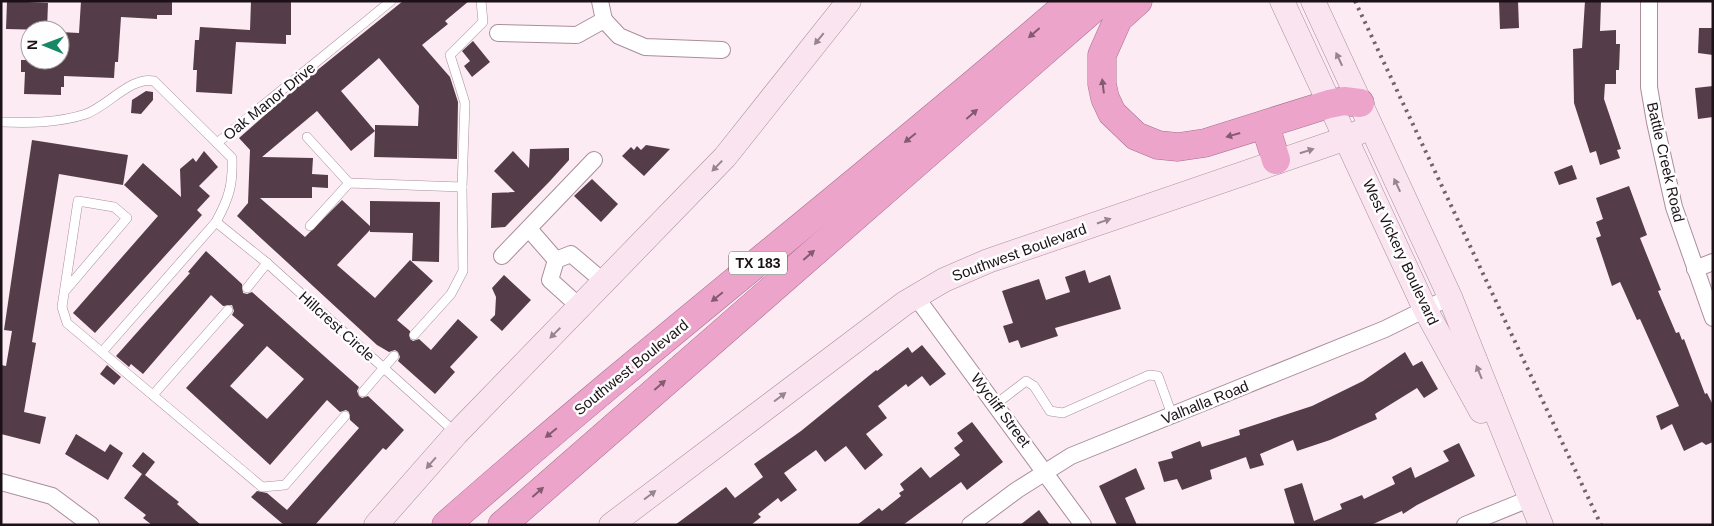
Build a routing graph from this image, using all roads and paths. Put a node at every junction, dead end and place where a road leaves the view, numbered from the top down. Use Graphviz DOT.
graph roads {
  1 [pos="391,1"];
  2 [pos="481,1"];
  3 [pos="600,1"];
  4 [pos="850,1"];
  5 [pos="1071,1"];
  6 [pos="1102,1"];
  7 [pos="1138,1"];
  8 [pos="1282,1"];
  9 [pos="1313,1"];
  10 [pos="1649,1"];
  11 [pos="604,20"];
  12 [pos="498,33"];
  13 [pos="722,50"];
  14 [pos="1329,104"];
  15 [pos="1365,115"];
  16 [pos="1,122"];
  17 [pos="1265,125"];
  18 [pos="307,137"];
  19 [pos="1347,138"];
  20 [pos="217,143"];
  21 [pos="594,160"];
  22 [pos="1276,160"];
  23 [pos="349,183"];
  24 [pos="462,187"];
  25 [pos="216,222"];
  26 [pos="310,226"];
  27 [pos="529,229"];
  28 [pos="502,256"];
  29 [pos="556,260"];
  30 [pos="1713,262"];
  31 [pos="267,263"];
  32 [pos="1695,269"];
  33 [pos="604,282"];
  34 [pos="247,288"];
  35 [pos="64,292"];
  36 [pos="916,297"];
  37 [pos="1450,297"];
  38 [pos="580,307"];
  39 [pos="1425,309"];
  40 [pos="228,310"];
  41 [pos="1713,318"];
  42 [pos="414,334"];
  43 [pos="102,352"];
  44 [pos="394,356"];
  45 [pos="383,368"];
  46 [pos="363,392"];
  47 [pos="153,395"];
  48 [pos="996,404"];
  49 [pos="1172,415"];
  50 [pos="345,416"];
  51 [pos="456,434"];
  52 [pos="1046,471"];
  53 [pos="1,482"];
  54 [pos="1529,498"];
  55 [pos="91,525"];
  56 [pos="376,525"];
  57 [pos="446,525"];
  58 [pos="502,525"];
  59 [pos="612,525"];
  60 [pos="970,525"];
  61 [pos="1084,525"];
  62 [pos="1465,525"];
  63 [pos="1541,525"];
  1 -- 20 [label="lane, Oak Manor Drive"];
  2 -- 24 [label="lane"];
  3 -- 11 [label="street"];
  4 -- 33 [label="main road, one-way"];
  5 -- 57 [label="highway, Southwest Boulevard / TX 183, one-way"];
  58 -- 6 [label="highway, Southwest Boulevard / TX 183, one-way"];
  17 -- 7 [label="highway, one-way"];
  8 -- 14 [label="main road, West Vickery Boulevard"];
  15 -- 9 [label="main road, West Vickery Boulevard, one-way"];
  10 -- 32 [label="street, Battle Creek Road"];
  11 -- 12 [label="street"];
  11 -- 13 [label="street"];
  14 -- 15 [label="highway"];
  14 -- 17 [label="highway"];
  14 -- 19 [label="main road, West Vickery Boulevard"];
  15 -- 19 [label="main road, Southwest Boulevard"];
  37 -- 15 [label="main road, West Vickery Boulevard, one-way"];
  16 -- 20 [label="lane, Oak Manor Drive"];
  17 -- 22 [label="highway"];
  18 -- 23 [label="lane"];
  22 -- 19 [label="main road, Southwest Boulevard, one-way"];
  19 -- 39 [label="main road, West Vickery Boulevard"];
  20 -- 25 [label="lane"];
  21 -- 27 [label="street"];
  36 -- 22 [label="main road, Southwest Boulevard, one-way"];
  23 -- 24 [label="lane"];
  23 -- 26 [label="lane"];
  24 -- 42 [label="lane"];
  25 -- 31 [label="lane, Hillcrest Circle"];
  25 -- 43 [label="lane"];
  27 -- 28 [label="street"];
  27 -- 29 [label="street"];
  29 -- 33 [label="street"];
  29 -- 38 [label="street"];
  30 -- 32 [label="street"];
  31 -- 34 [label="lane"];
  31 -- 45 [label="lane, Hillcrest Circle"];
  32 -- 41 [label="street, Battle Creek Road"];
  33 -- 38 [label="main road"];
  35 -- 35 [label="lane"];
  35 -- 43 [label="lane"];
  36 -- 48 [label="street, Wycliff Street"];
  59 -- 36 [label="main road, Southwest Boulevard, one-way"];
  37 -- 39 [label="street, Valhalla Road"];
  54 -- 37 [label="main road, West Vickery Boulevard, one-way"];
  38 -- 51 [label="main road, one-way"];
  39 -- 49 [label="street, Valhalla Road"];
  39 -- 54 [label="main road, West Vickery Boulevard"];
  40 -- 47 [label="lane"];
  43 -- 47 [label="lane"];
  44 -- 45 [label="lane"];
  45 -- 46 [label="lane"];
  45 -- 51 [label="lane, Hillcrest Circle"];
  47 -- 50 [label="lane"];
  48 -- 49 [label="lane"];
  48 -- 52 [label="street, Wycliff Street"];
  49 -- 52 [label="street, Valhalla Road"];
  51 -- 56 [label="main road, one-way"];
  52 -- 60 [label="street, Valhalla Road"];
  52 -- 61 [label="street, Wycliff Street"];
  53 -- 55 [label="street"];
  54 -- 62 [label="street"];
  54 -- 63 [label="main road, West Vickery Boulevard"];
}
